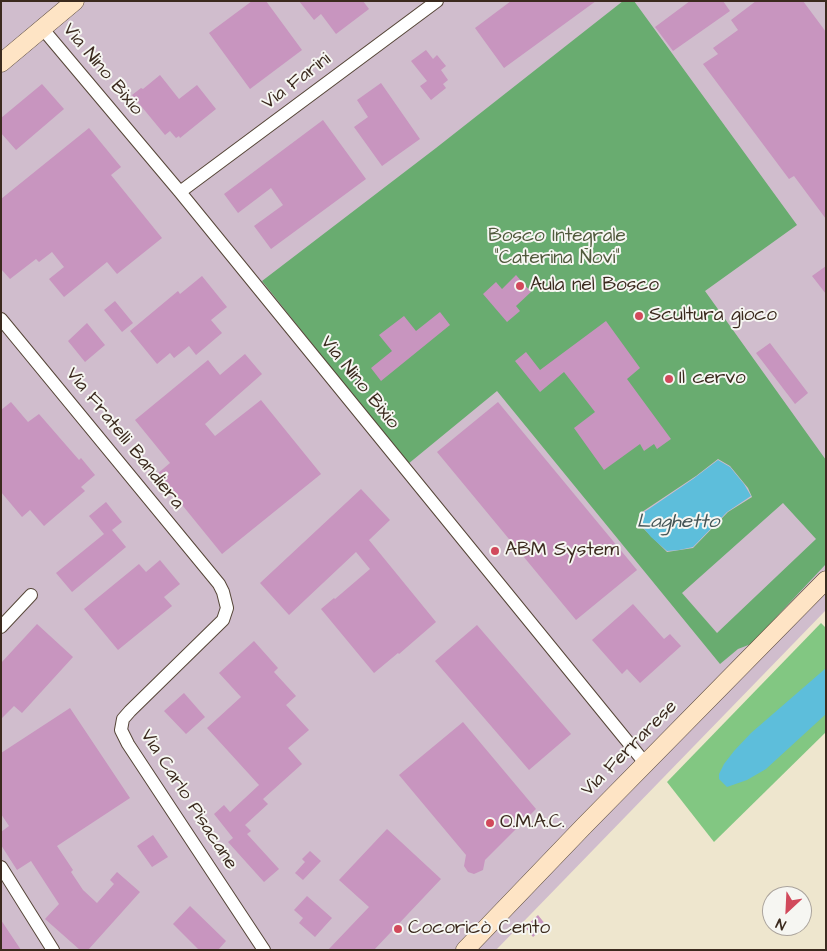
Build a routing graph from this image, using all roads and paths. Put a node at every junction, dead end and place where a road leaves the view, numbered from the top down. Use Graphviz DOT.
graph roads {
  1 [pos="75,1"];
  2 [pos="437,1"];
  3 [pos="42,28"];
  4 [pos="1,63"];
  5 [pos="180,192"];
  6 [pos="1,319"];
  7 [pos="826,580"];
  8 [pos="219,584"];
  9 [pos="31,596"];
  10 [pos="1,627"];
  11 [pos="645,763"];
  12 [pos="1,867"];
  13 [pos="53,950"];
  14 [pos="264,950"];
  15 [pos="465,950"];
  1 -- 3 [label="main road"];
  2 -- 5 [label="street, Via Farini"];
  3 -- 4 [label="main road"];
  3 -- 5 [label="street, Via Nino Bixio"];
  5 -- 11 [label="street, Via Nino Bixio"];
  6 -- 8 [label="street, Via Fratelli Bandiera"];
  7 -- 11 [label="main road, Via Ferrarese"];
  8 -- 14 [label="street, Via Carlo Pisacane"];
  9 -- 10 [label="street"];
  11 -- 15 [label="main road, Via Ferrarese"];
  12 -- 13 [label="street"];
}
